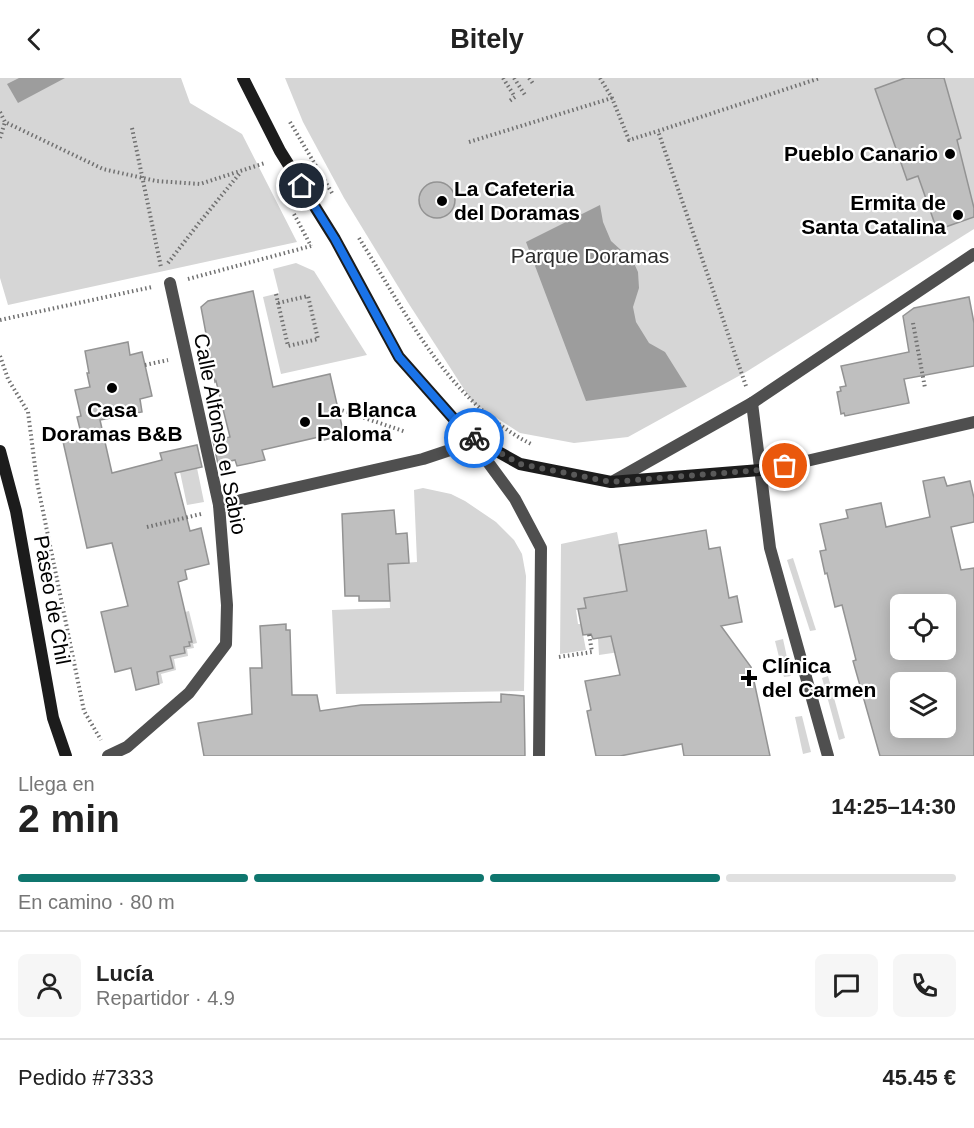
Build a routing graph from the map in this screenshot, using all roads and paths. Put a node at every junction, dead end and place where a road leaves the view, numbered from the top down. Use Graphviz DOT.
graph roads {
  1 [pos="243,78"];
  2 [pos="503,78"];
  3 [pos="514,78"];
  4 [pos="529,78"];
  5 [pos="600,78"];
  6 [pos="820,78"];
  7 [pos="534,85"];
  8 [pos="525,94"];
  9 [pos="612,98"];
  10 [pos="508,102"];
  11 [pos="0,112"];
  12 [pos="286,115"];
  13 [pos="5,122"];
  14 [pos="132,128"];
  15 [pos="658,131"];
  16 [pos="0,138"];
  17 [pos="470,142"];
  18 [pos="265,163"];
  19 [pos="242,171"];
  20 [pos="142,178"];
  21 [pos="334,196"];
  22 [pos="288,205"];
  23 [pos="358,236"];
  24 [pos="311,246"];
  25 [pos="974,254"];
  26 [pos="170,283"];
  27 [pos="276,294"];
  28 [pos="278,303"];
  29 [pos="913,323"];
  30 [pos="0,356"];
  31 [pos="173,358"];
  32 [pos="145,364"];
  33 [pos="925,388"];
  34 [pos="752,404"];
  35 [pos="338,409"];
  36 [pos="974,422"];
  37 [pos="406,432"];
  38 [pos="468,435"];
  39 [pos="535,446"];
  40 [pos="0,451"];
  41 [pos="760,470"];
  42 [pos="611,482"];
  43 [pos="219,505"];
  44 [pos="206,513"];
  45 [pos="147,527"];
  46 [pos="589,634"];
  47 [pos="540,659"];
  48 [pos="66,756"];
  49 [pos="109,756"];
  50 [pos="539,756"];
  51 [pos="828,756"];
  1 -- 38 [label="street"];
  2 -- 10 [label="path"];
  3 -- 8 [label="path"];
  4 -- 7 [label="path"];
  5 -- 9 [label="path"];
  6 -- 15 [label="path"];
  9 -- 15 [label="path"];
  9 -- 17 [label="path"];
  11 -- 13 [label="path"];
  12 -- 21 [label="path"];
  13 -- 16 [label="path"];
  13 -- 20 [label="path"];
  14 -- 20 [label="path"];
  15 -- 34 [label="path"];
  18 -- 19 [label="path"];
  19 -- 20 [label="path"];
  19 -- 20 [label="path"];
  22 -- 24 [label="path"];
  23 -- 39 [label="path"];
  25 -- 34 [label="street"];
  26 -- 43 [label="street, Calle Alfonso el Sabio"];
  27 -- 28 [label="path"];
  28 -- 28 [label="path"];
  29 -- 33 [label="path"];
  30 -- 49 [label="path"];
  31 -- 32 [label="path"];
  34 -- 41 [label="street"];
  34 -- 42 [label="street"];
  35 -- 37 [label="path"];
  36 -- 41 [label="street"];
  38 -- 42 [label="street"];
  38 -- 43 [label="street"];
  38 -- 47 [label="street"];
  40 -- 48 [label="street, Paseo de Chil"];
  41 -- 42 [label="street"];
  41 -- 51 [label="street"];
  43 -- 49 [label="street, Calle Alfonso el Sabio"];
  44 -- 45 [label="path"];
  46 -- 47 [label="path"];
  47 -- 50 [label="street"];
}
